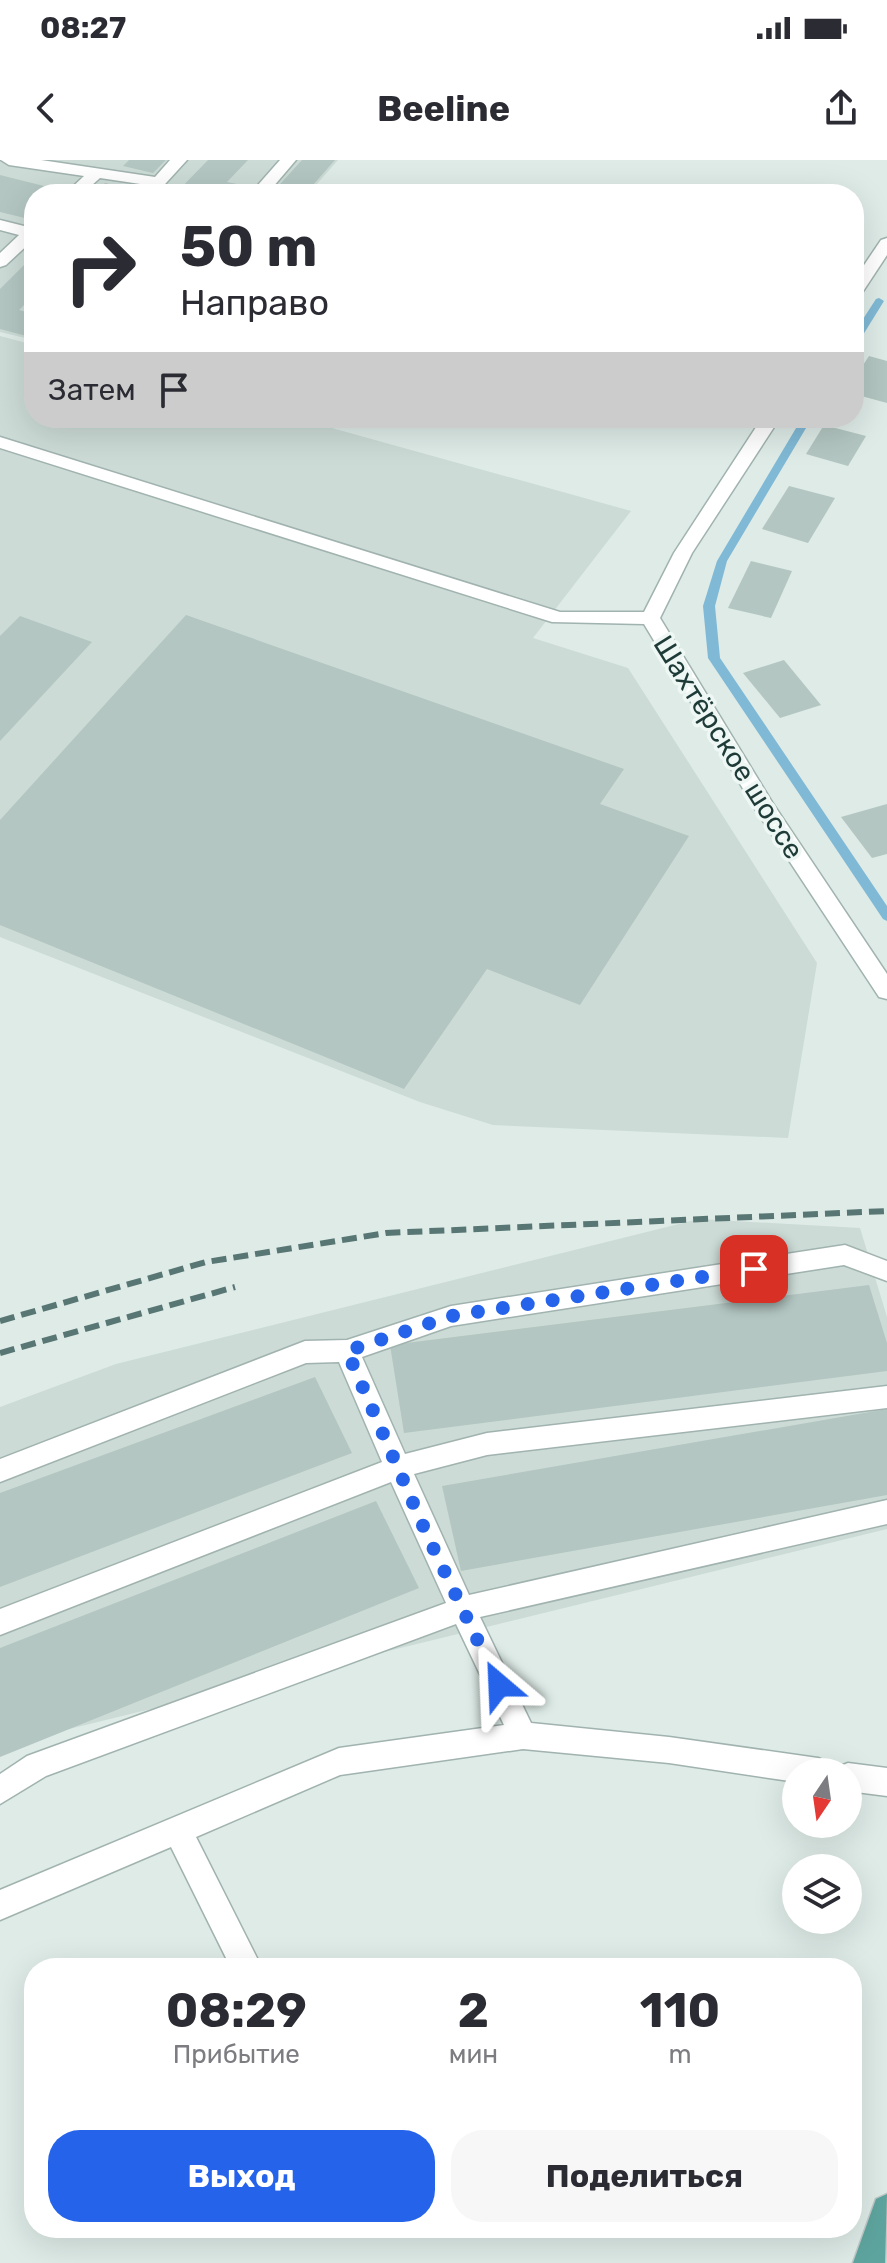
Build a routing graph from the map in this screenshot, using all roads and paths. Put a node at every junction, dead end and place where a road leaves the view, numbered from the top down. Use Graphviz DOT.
graph roads {
  1 [pos="9,160"];
  2 [pos="179,160"];
  3 [pos="288,160"];
  4 [pos="96,173"];
  5 [pos="84,184"];
  6 [pos="138,184"];
  7 [pos="157,184"];
  8 [pos="267,184"];
  9 [pos="0,225"];
  10 [pos="24,230"];
  11 [pos="24,240"];
  12 [pos="887,243"];
  13 [pos="0,262"];
  14 [pos="879,269"];
  15 [pos="864,283"];
  16 [pos="764,428"];
  17 [pos="0,442"];
  18 [pos="650,618"];
  19 [pos="887,991"];
  20 [pos="887,1271"];
  21 [pos="347,1351"];
  22 [pos="887,1397"];
  23 [pos="398,1467"];
  24 [pos="0,1471"];
  25 [pos="887,1512"];
  26 [pos="462,1609"];
  27 [pos="0,1622"];
  28 [pos="523,1736"];
  29 [pos="782,1767"];
  30 [pos="862,1779"];
  31 [pos="887,1782"];
  32 [pos="0,1790"];
  33 [pos="177,1830"];
  34 [pos="0,1905"];
  35 [pos="242,1958"];
  36 [pos="887,2210"];
  37 [pos="869,2263"];
  1 -- 4 [label="street"];
  2 -- 7 [label="street"];
  3 -- 8 [label="street"];
  4 -- 5 [label="street"];
  4 -- 6 [label="street"];
  9 -- 10 [label="street"];
  11 -- 13 [label="street"];
  12 -- 14 [label="street"];
  14 -- 15 [label="street"];
  16 -- 18 [label="street, Шахтёрское шоссе"];
  17 -- 18 [label="street"];
  18 -- 19 [label="street, Шахтёрское шоссе"];
  20 -- 21 [label="street"];
  21 -- 23 [label="street"];
  21 -- 24 [label="street"];
  22 -- 23 [label="street"];
  23 -- 26 [label="street"];
  23 -- 27 [label="street"];
  25 -- 26 [label="street"];
  26 -- 28 [label="street"];
  26 -- 32 [label="street"];
  28 -- 29 [label="street"];
  28 -- 33 [label="street"];
  30 -- 31 [label="street"];
  33 -- 34 [label="street"];
  33 -- 35 [label="street"];
  36 -- 37 [label="main road"];
}
